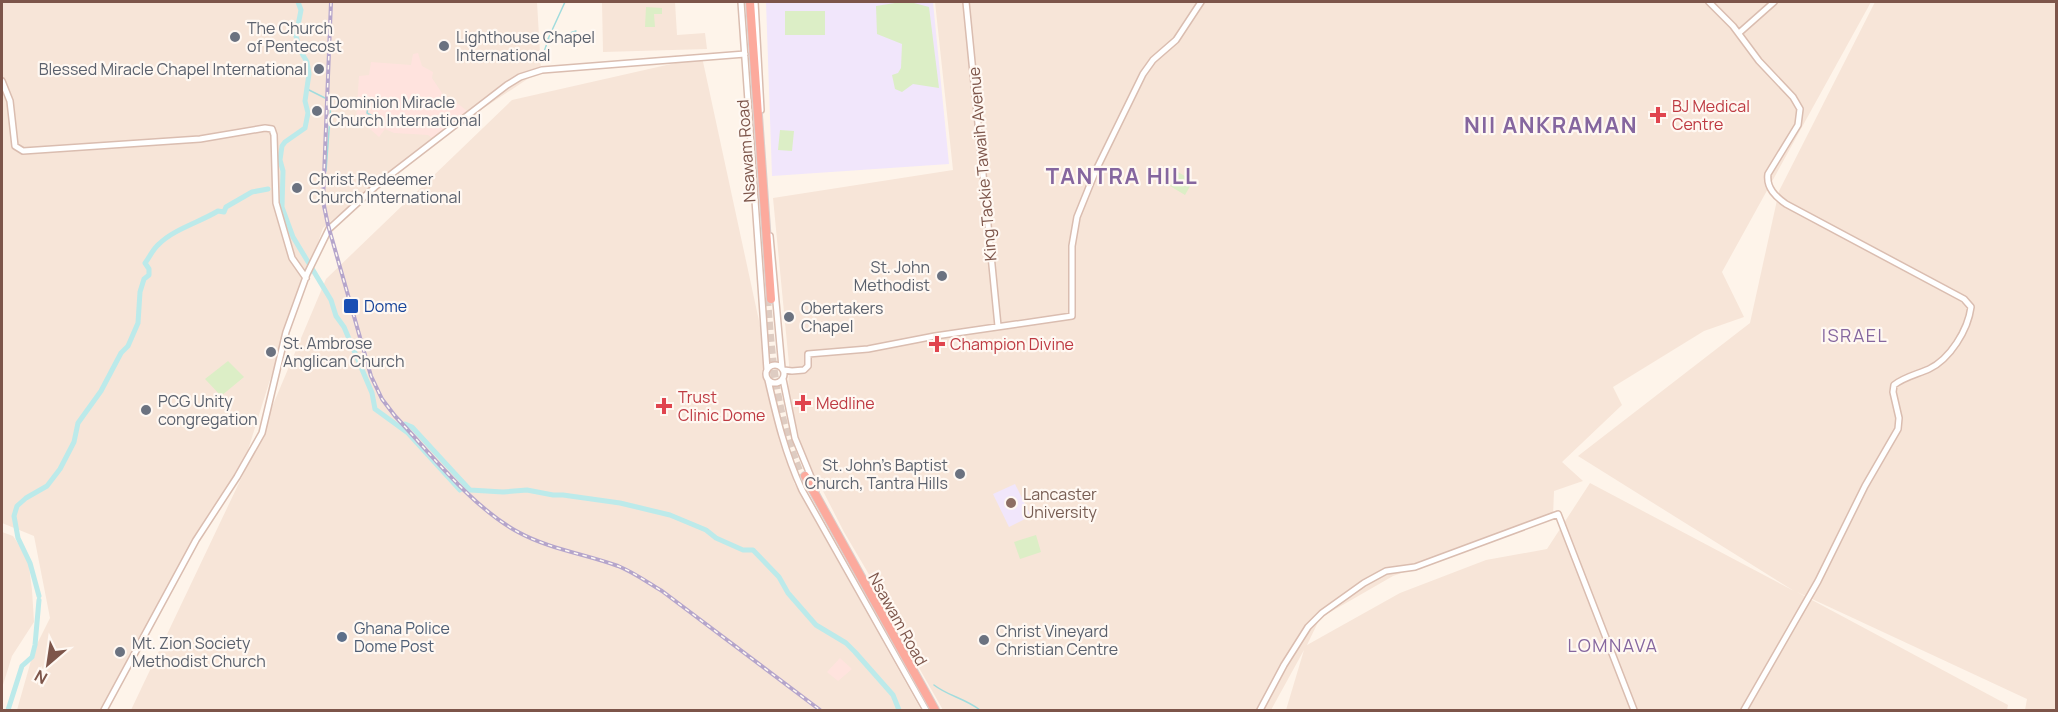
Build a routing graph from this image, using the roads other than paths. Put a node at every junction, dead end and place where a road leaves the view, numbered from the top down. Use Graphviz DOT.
graph roads {
  1 [pos="741,2"];
  2 [pos="748,2"];
  3 [pos="755,2"];
  4 [pos="966,2"];
  5 [pos="1201,2"];
  6 [pos="1709,2"];
  7 [pos="1774,2"];
  8 [pos="1739,33"];
  9 [pos="745,54"];
  10 [pos="2,81"];
  11 [pos="307,276"];
  12 [pos="769,298"];
  13 [pos="998,326"];
  14 [pos="783,369"];
  15 [pos="767,370"];
  16 [pos="792,371"];
  17 [pos="783,378"];
  18 [pos="768,380"];
  19 [pos="803,477"];
  20 [pos="104,711"];
  21 [pos="926,711"];
  22 [pos="935,711"];
  23 [pos="1260,711"];
  24 [pos="1634,711"];
  25 [pos="1744,711"];
  1 -- 9 [label="street"];
  2 -- 12 [label="highway, Nsawam Road"];
  3 -- 14 [label="street"];
  4 -- 13 [label="street, King Tackie Tawaih Avenue"];
  5 -- 13 [label="street"];
  6 -- 8 [label="street"];
  7 -- 8 [label="street"];
  8 -- 25 [label="street"];
  9 -- 11 [label="street"];
  9 -- 15 [label="street"];
  10 -- 11 [label="street"];
  11 -- 20 [label="street"];
  13 -- 16 [label="street"];
  14 -- 15 [label="street"];
  14 -- 16 [label="street"];
  14 -- 17 [label="street"];
  15 -- 18 [label="street"];
  16 -- 17 [label="street"];
  17 -- 18 [label="street"];
  17 -- 22 [label="street"];
  18 -- 21 [label="street"];
  19 -- 22 [label="highway, Nsawam Road"];
  23 -- 24 [label="street"];
}
